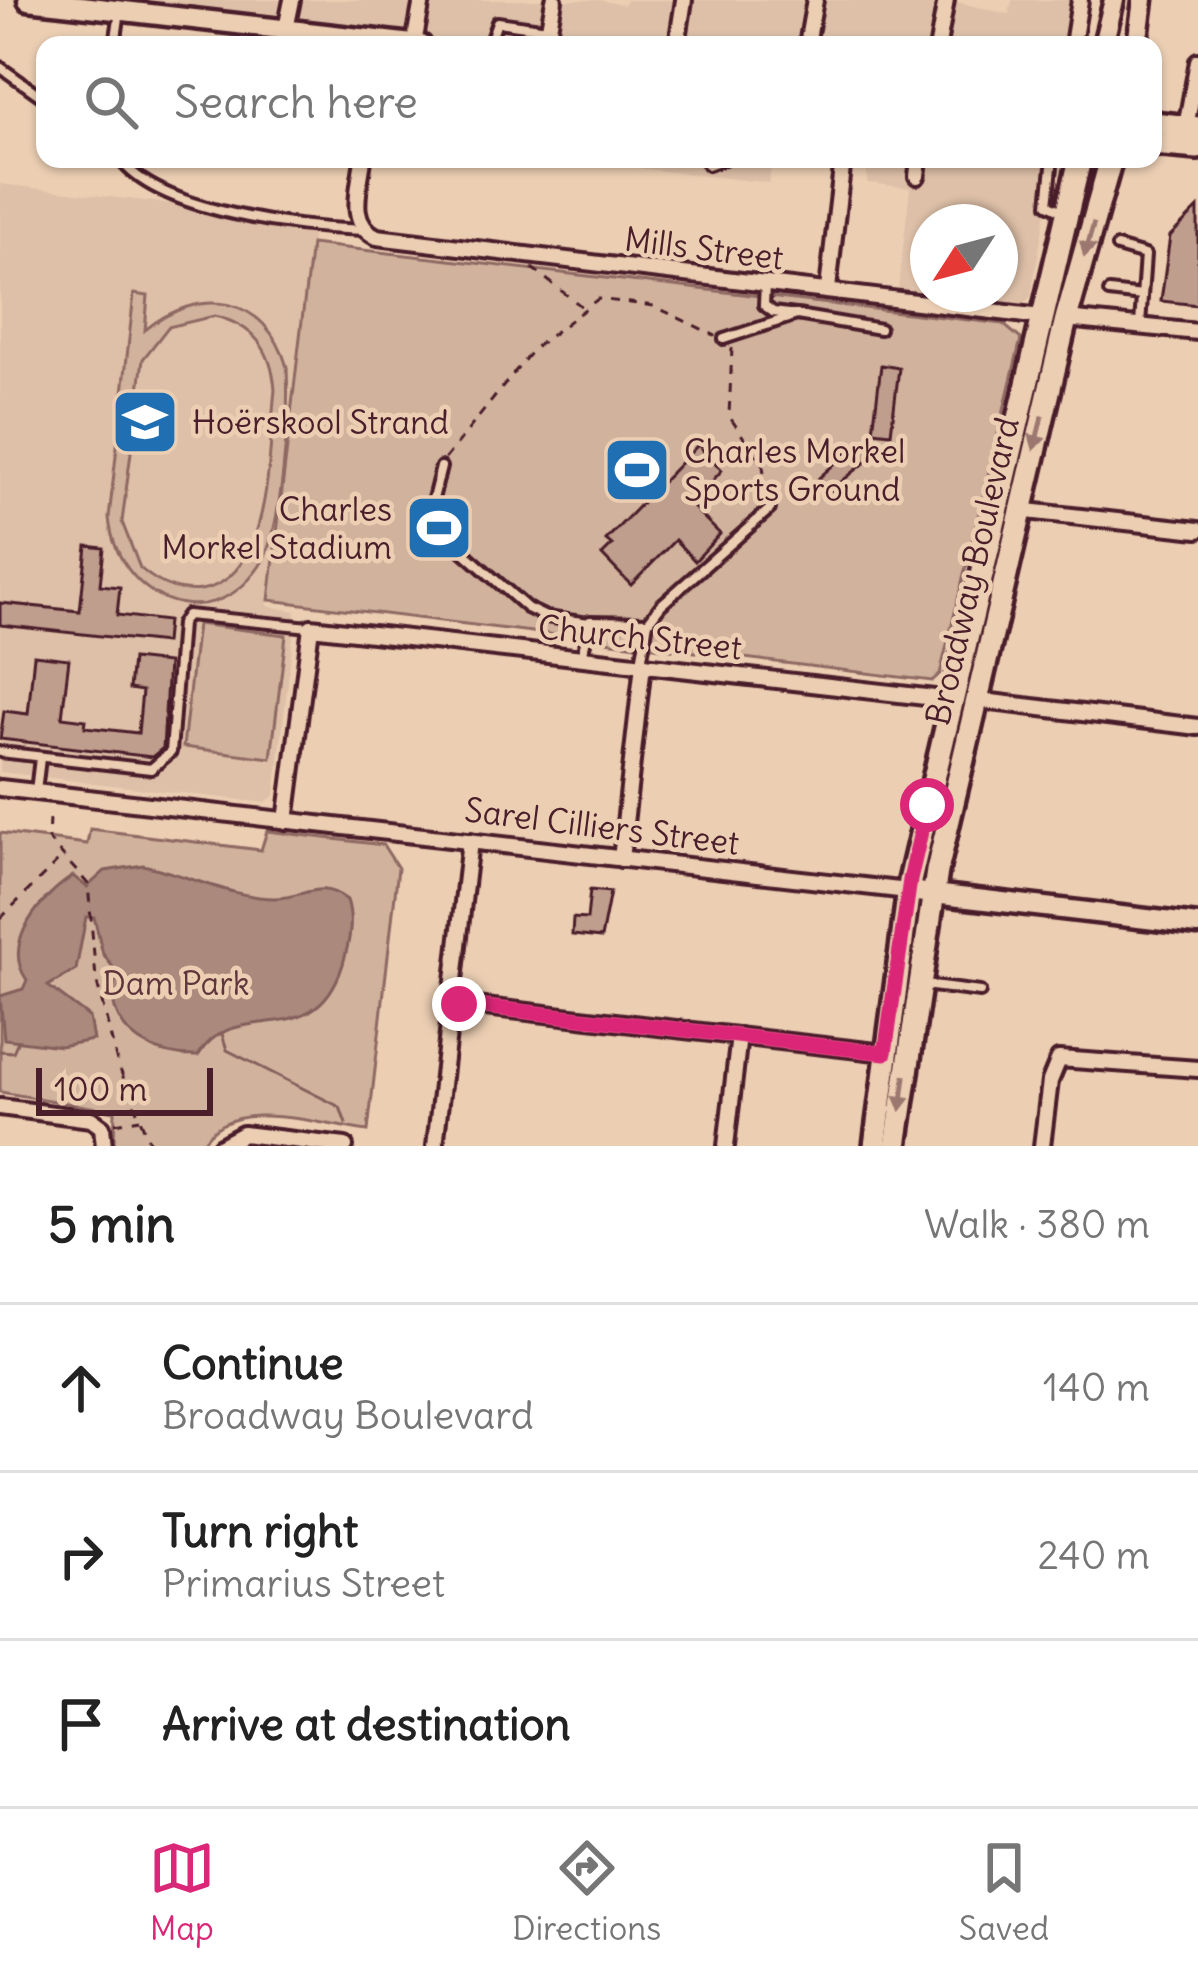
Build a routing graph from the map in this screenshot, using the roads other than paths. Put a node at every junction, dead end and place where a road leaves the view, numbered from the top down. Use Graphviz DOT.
graph roads {
  1 [pos="28,0"];
  2 [pos="292,0"];
  3 [pos="422,0"];
  4 [pos="554,0"];
  5 [pos="684,0"];
  6 [pos="815,0"];
  7 [pos="946,0"];
  8 [pos="1080,0"];
  9 [pos="1114,0"];
  10 [pos="1143,0"];
  11 [pos="160,8"];
  12 [pos="120,10"];
  13 [pos="549,28"];
  14 [pos="286,29"];
  15 [pos="116,36"];
  16 [pos="334,36"];
  17 [pos="419,36"];
  18 [pos="492,36"];
  19 [pos="548,36"];
  20 [pos="678,36"];
  21 [pos="809,36"];
  22 [pos="940,36"];
  23 [pos="1074,36"];
  24 [pos="1105,36"];
  25 [pos="1138,36"];
  26 [pos="1198,61"];
  27 [pos="0,67"];
  28 [pos="36,93"];
  29 [pos="1162,125"];
  30 [pos="1192,128"];
  31 [pos="1162,145"];
  32 [pos="1198,148"];
  33 [pos="126,168"];
  34 [pos="362,168"];
  35 [pos="842,168"];
  36 [pos="918,168"];
  37 [pos="1052,168"];
  38 [pos="1078,168"];
  39 [pos="1108,168"];
  40 [pos="917,176"];
  41 [pos="1067,214"];
  42 [pos="363,230"];
  43 [pos="1117,247"];
  44 [pos="765,282"];
  45 [pos="828,289"];
  46 [pos="1109,292"];
  47 [pos="1142,296"];
  48 [pos="797,315"];
  49 [pos="1042,317"];
  50 [pos="1066,319"];
  51 [pos="1140,325"];
  52 [pos="880,328"];
  53 [pos="1198,332"];
  54 [pos="724,339"];
  55 [pos="441,466"];
  56 [pos="770,509"];
  57 [pos="1009,509"];
  58 [pos="1198,530"];
  59 [pos="648,622"];
  60 [pos="589,623"];
  61 [pos="317,628"];
  62 [pos="582,658"];
  63 [pos="642,664"];
  64 [pos="964,700"];
  65 [pos="1198,728"];
  66 [pos="0,752"];
  67 [pos="40,758"];
  68 [pos="0,788"];
  69 [pos="36,793"];
  70 [pos="286,821"];
  71 [pos="470,841"];
  72 [pos="621,859"];
  73 [pos="908,891"];
  74 [pos="932,894"];
  75 [pos="1198,925"];
  76 [pos="916,984"];
  77 [pos="980,992"];
  78 [pos="450,1003"];
  79 [pos="739,1036"];
  80 [pos="885,1053"];
  81 [pos="1198,1069"];
  82 [pos="0,1107"];
  83 [pos="223,1143"];
  84 [pos="104,1146"];
  85 [pos="345,1146"];
  86 [pos="435,1146"];
  87 [pos="727,1146"];
  88 [pos="874,1146"];
  89 [pos="896,1146"];
  90 [pos="1042,1146"];
  1 -- 12 [label="main road"];
  2 -- 14 [label="street"];
  3 -- 17 [label="street"];
  4 -- 13 [label="street"];
  5 -- 20 [label="street"];
  6 -- 21 [label="street"];
  7 -- 22 [label="street"];
  8 -- 23 [label="street"];
  9 -- 24 [label="main road"];
  10 -- 25 [label="main road"];
  11 -- 12 [label="main road"];
  11 -- 14 [label="main road"];
  12 -- 15 [label="lane"];
  13 -- 18 [label="lane"];
  13 -- 19 [label="street"];
  14 -- 16 [label="main road"];
  26 -- 30 [label="street"];
  27 -- 28 [label="lane"];
  29 -- 30 [label="main road"];
  31 -- 32 [label="main road"];
  33 -- 42 [label="lane"];
  34 -- 42 [label="street"];
  35 -- 45 [label="street"];
  36 -- 40 [label="street"];
  37 -- 41 [label="lane"];
  38 -- 41 [label="main road, Broadway Boulevard"];
  39 -- 50 [label="main road, Broadway Boulevard, one-way"];
  41 -- 49 [label="main road, Broadway Boulevard"];
  42 -- 44 [label="street, Mills Street"];
  43 -- 47 [label="lane"];
  44 -- 45 [label="street, Mills Street"];
  44 -- 48 [label="lane"];
  45 -- 49 [label="street, Mills Street"];
  46 -- 47 [label="lane"];
  47 -- 51 [label="lane"];
  48 -- 52 [label="lane"];
  48 -- 54 [label="lane"];
  49 -- 57 [label="main road, Broadway Boulevard"];
  50 -- 51 [label="street"];
  50 -- 57 [label="main road, Broadway Boulevard, one-way"];
  51 -- 53 [label="street"];
  55 -- 60 [label="lane"];
  56 -- 59 [label="lane"];
  57 -- 58 [label="street"];
  57 -- 64 [label="main road, Broadway Boulevard"];
  59 -- 60 [label="lane"];
  59 -- 63 [label="lane"];
  60 -- 62 [label="lane"];
  61 -- 62 [label="street, Church Street"];
  61 -- 67 [label="lane"];
  61 -- 70 [label="street"];
  62 -- 63 [label="street, Church Street"];
  63 -- 64 [label="street, Church Street"];
  63 -- 72 [label="street"];
  64 -- 65 [label="street, Church Street"];
  64 -- 73 [label="main road, Broadway Boulevard"];
  64 -- 74 [label="main road, Broadway Boulevard"];
  66 -- 67 [label="lane"];
  67 -- 69 [label="lane"];
  68 -- 69 [label="street, Sarel Cilliers Street"];
  69 -- 70 [label="street, Sarel Cilliers Street"];
  70 -- 71 [label="street, Sarel Cilliers Street"];
  71 -- 72 [label="street, Sarel Cilliers Street"];
  71 -- 78 [label="street"];
  72 -- 73 [label="street, Sarel Cilliers Street"];
  73 -- 74 [label="main road, Sarel Cilliers Street"];
  73 -- 80 [label="main road, Broadway Boulevard"];
  74 -- 75 [label="main road, Sarel Cilliers Street"];
  74 -- 76 [label="main road, Broadway Boulevard"];
  76 -- 77 [label="lane"];
  76 -- 89 [label="main road, Broadway Boulevard, one-way"];
  78 -- 79 [label="street"];
  78 -- 86 [label="street"];
  79 -- 80 [label="street"];
  79 -- 87 [label="street"];
  80 -- 88 [label="main road, Broadway Boulevard"];
  81 -- 90 [label="street"];
  82 -- 84 [label="street"];
  83 -- 85 [label="street"];
}
